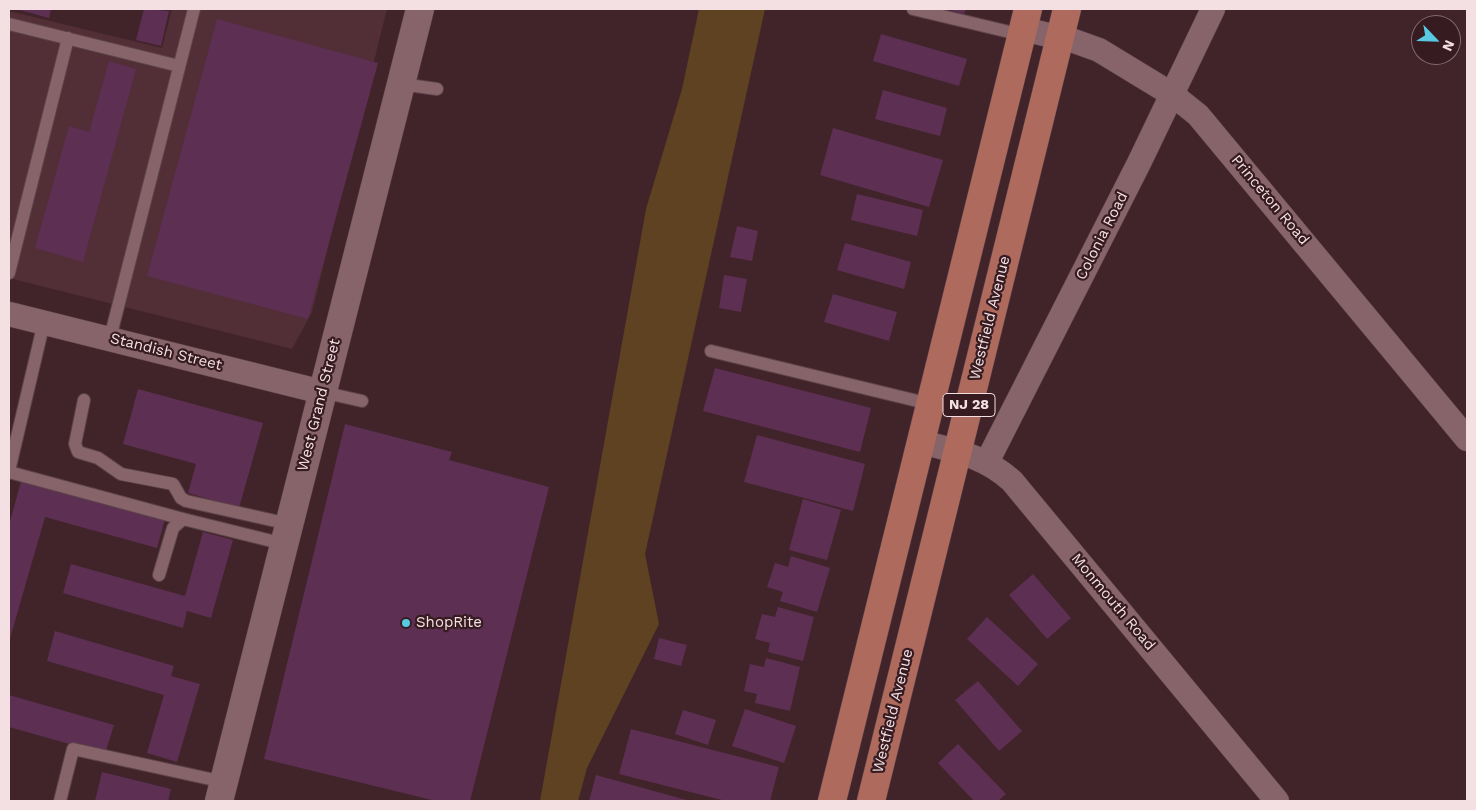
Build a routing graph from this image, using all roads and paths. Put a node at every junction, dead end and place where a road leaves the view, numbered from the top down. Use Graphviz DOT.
graph roads {
  1 [pos="194,9"];
  2 [pos="420,9"];
  3 [pos="913,9"];
  4 [pos="1067,9"];
  5 [pos="1213,9"];
  6 [pos="9,24"];
  7 [pos="1024,24"];
  8 [pos="1060,37"];
  9 [pos="68,38"];
  10 [pos="179,66"];
  11 [pos="401,84"];
  12 [pos="437,89"];
  13 [pos="1173,95"];
  14 [pos="10,272"];
  15 [pos="9,314"];
  16 [pos="44,322"];
  17 [pos="110,338"];
  18 [pos="711,351"];
  19 [pos="322,392"];
  20 [pos="84,400"];
  21 [pos="362,401"];
  22 [pos="930,404"];
  23 [pos="1467,439"];
  24 [pos="921,442"];
  25 [pos="957,452"];
  26 [pos="987,462"];
  27 [pos="9,472"];
  28 [pos="183,519"];
  29 [pos="287,534"];
  30 [pos="159,574"];
  31 [pos="221,796"];
  32 [pos="60,801"];
  33 [pos="832,801"];
  34 [pos="870,801"];
  35 [pos="1277,801"];
  1 -- 10 [label="lane"];
  2 -- 11 [label="street, West Grand Street"];
  3 -- 7 [label="lane"];
  4 -- 8 [label="main road, Westfield Avenue / NJ 28"];
  5 -- 13 [label="street, Colonia Road"];
  6 -- 9 [label="lane"];
  7 -- 8 [label="street, Princeton Road"];
  7 -- 22 [label="main road, NJ 28"];
  8 -- 13 [label="street, Princeton Road"];
  8 -- 25 [label="main road, Westfield Avenue / NJ 28"];
  9 -- 10 [label="lane"];
  9 -- 14 [label="lane"];
  10 -- 17 [label="lane"];
  11 -- 12 [label="lane"];
  11 -- 19 [label="street, West Grand Street"];
  13 -- 23 [label="street, Princeton Road"];
  13 -- 26 [label="street, Colonia Road"];
  15 -- 16 [label="street, Standish Street"];
  16 -- 17 [label="street, Standish Street"];
  16 -- 27 [label="lane"];
  17 -- 19 [label="street, Standish Street"];
  18 -- 22 [label="lane"];
  19 -- 21 [label="lane"];
  19 -- 29 [label="street, West Grand Street"];
  20 -- 29 [label="lane"];
  22 -- 24 [label="main road, NJ 28"];
  24 -- 25 [label="street, Monmouth Road"];
  24 -- 33 [label="main road, NJ 28"];
  25 -- 26 [label="street, Monmouth Road"];
  25 -- 34 [label="main road, Westfield Avenue / NJ 28"];
  26 -- 35 [label="street, Monmouth Road"];
  27 -- 28 [label="lane"];
  28 -- 29 [label="lane"];
  28 -- 30 [label="lane"];
  29 -- 31 [label="street, West Grand Street"];
  31 -- 32 [label="lane"];
}
